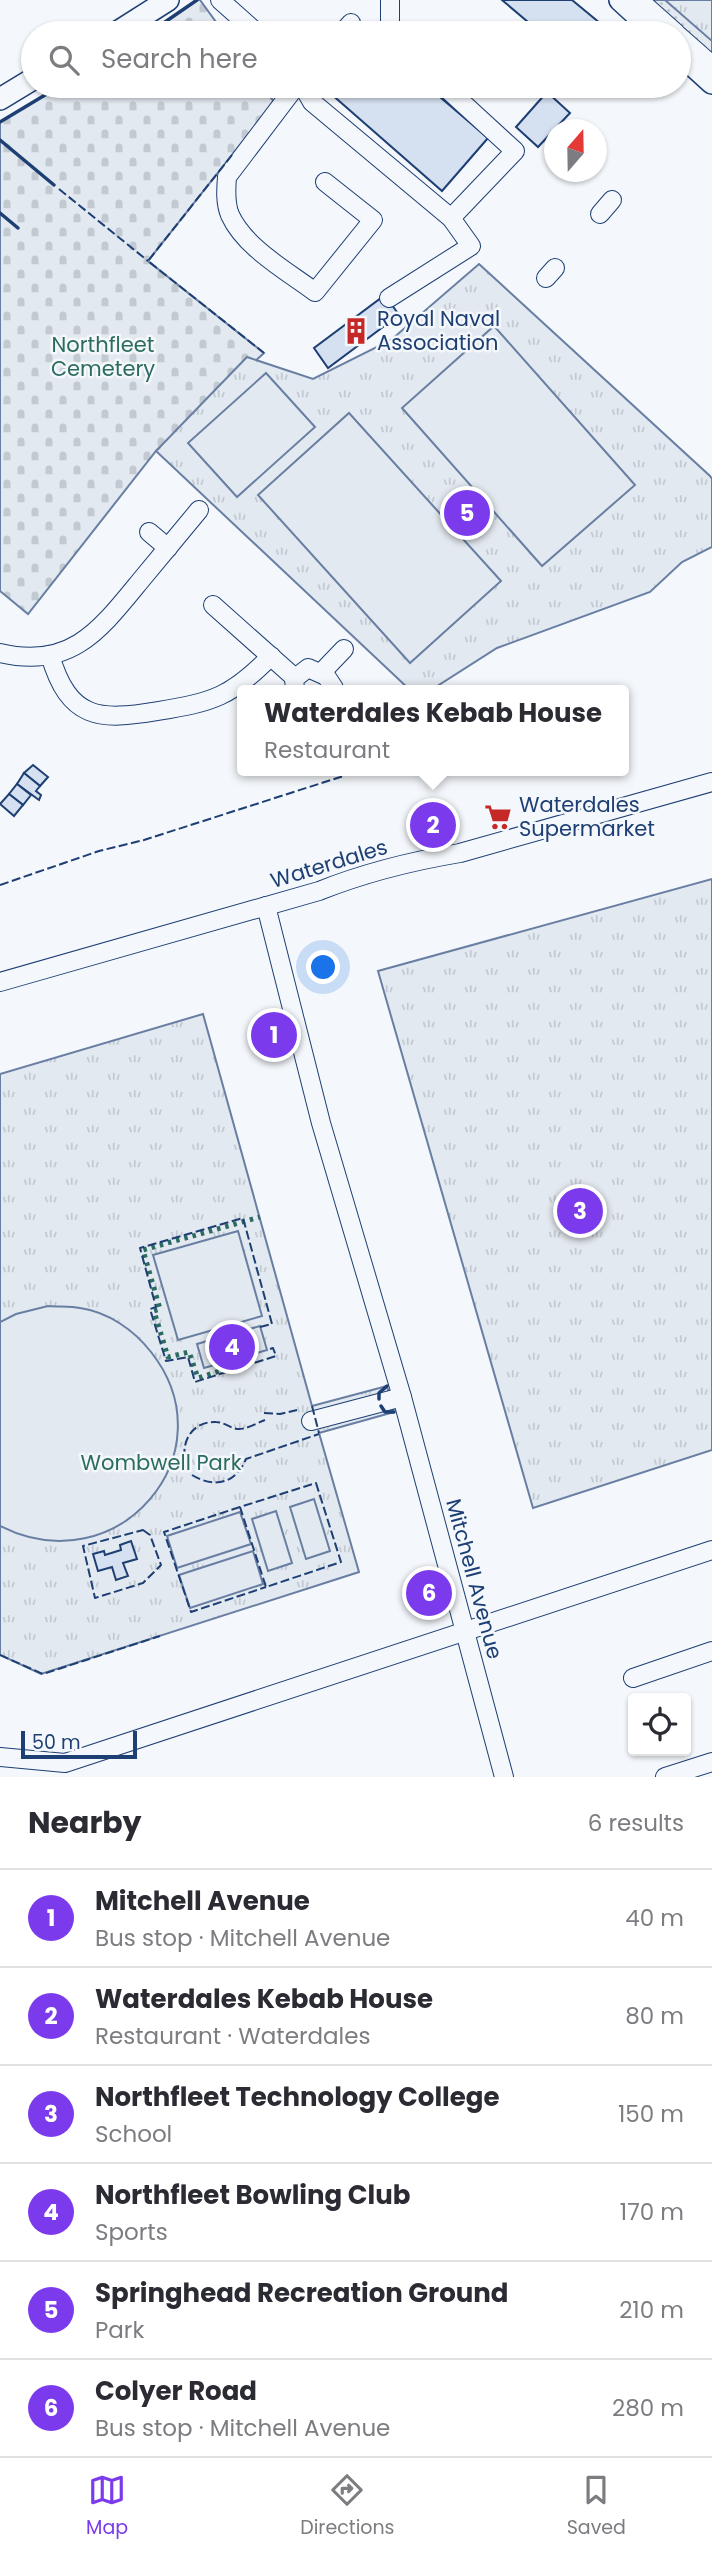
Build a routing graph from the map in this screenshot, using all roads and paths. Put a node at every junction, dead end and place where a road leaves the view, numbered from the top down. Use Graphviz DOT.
graph roads {
  1 [pos="168,0"];
  2 [pos="220,0"];
  3 [pos="390,0"];
  4 [pos="620,0"];
  5 [pos="639,0"];
  6 [pos="135,21"];
  7 [pos="244,21"];
  8 [pos="390,21"];
  9 [pos="643,21"];
  10 [pos="662,21"];
  11 [pos="691,47"];
  12 [pos="691,64"];
  13 [pos="712,65"];
  14 [pos="712,83"];
  15 [pos="21,86"];
  16 [pos="287,98"];
  17 [pos="310,98"];
  18 [pos="457,98"];
  19 [pos="0,99"];
  20 [pos="325,182"];
  21 [pos="612,201"];
  22 [pos="600,214"];
  23 [pos="451,218"];
  24 [pos="389,298"];
  25 [pos="199,510"];
  26 [pos="149,532"];
  27 [pos="168,548"];
  28 [pos="212,605"];
  29 [pos="344,649"];
  30 [pos="0,653"];
  31 [pos="50,656"];
  32 [pos="271,656"];
  33 [pos="321,673"];
  34 [pos="295,684"];
  35 [pos="240,685"];
  36 [pos="332,685"];
  37 [pos="237,688"];
  38 [pos="712,782"];
  39 [pos="266,906"];
  40 [pos="0,982"];
  41 [pos="402,1397"];
  42 [pos="311,1421"];
  43 [pos="712,1550"];
  44 [pos="465,1632"];
  45 [pos="712,1651"];
  46 [pos="634,1678"];
  47 [pos="0,1757"];
  48 [pos="702,1769"];
  49 [pos="504,1777"];
  50 [pos="665,1777"];
  1 -- 6 [label="main road"];
  2 -- 7 [label="street"];
  3 -- 8 [label="street"];
  4 -- 9 [label="main road"];
  5 -- 10 [label="street"];
  11 -- 13 [label="street"];
  12 -- 14 [label="main road"];
  15 -- 19 [label="main road"];
  16 -- 20 [label="street"];
  17 -- 23 [label="street"];
  18 -- 23 [label="street"];
  21 -- 22 [label="street"];
  23 -- 24 [label="street"];
  25 -- 27 [label="street"];
  26 -- 27 [label="street"];
  27 -- 31 [label="street"];
  28 -- 32 [label="street"];
  29 -- 33 [label="street"];
  30 -- 31 [label="street"];
  31 -- 37 [label="street"];
  32 -- 34 [label="street"];
  32 -- 35 [label="street"];
  33 -- 34 [label="street"];
  33 -- 36 [label="street"];
  38 -- 39 [label="street, Waterdales"];
  39 -- 40 [label="street, Waterdales"];
  39 -- 41 [label="street, Mitchell Avenue"];
  41 -- 42 [label="street"];
  41 -- 44 [label="street, Mitchell Avenue"];
  43 -- 44 [label="street"];
  44 -- 47 [label="street"];
  44 -- 49 [label="street, Mitchell Avenue"];
  45 -- 46 [label="street"];
  48 -- 50 [label="street"];
}
